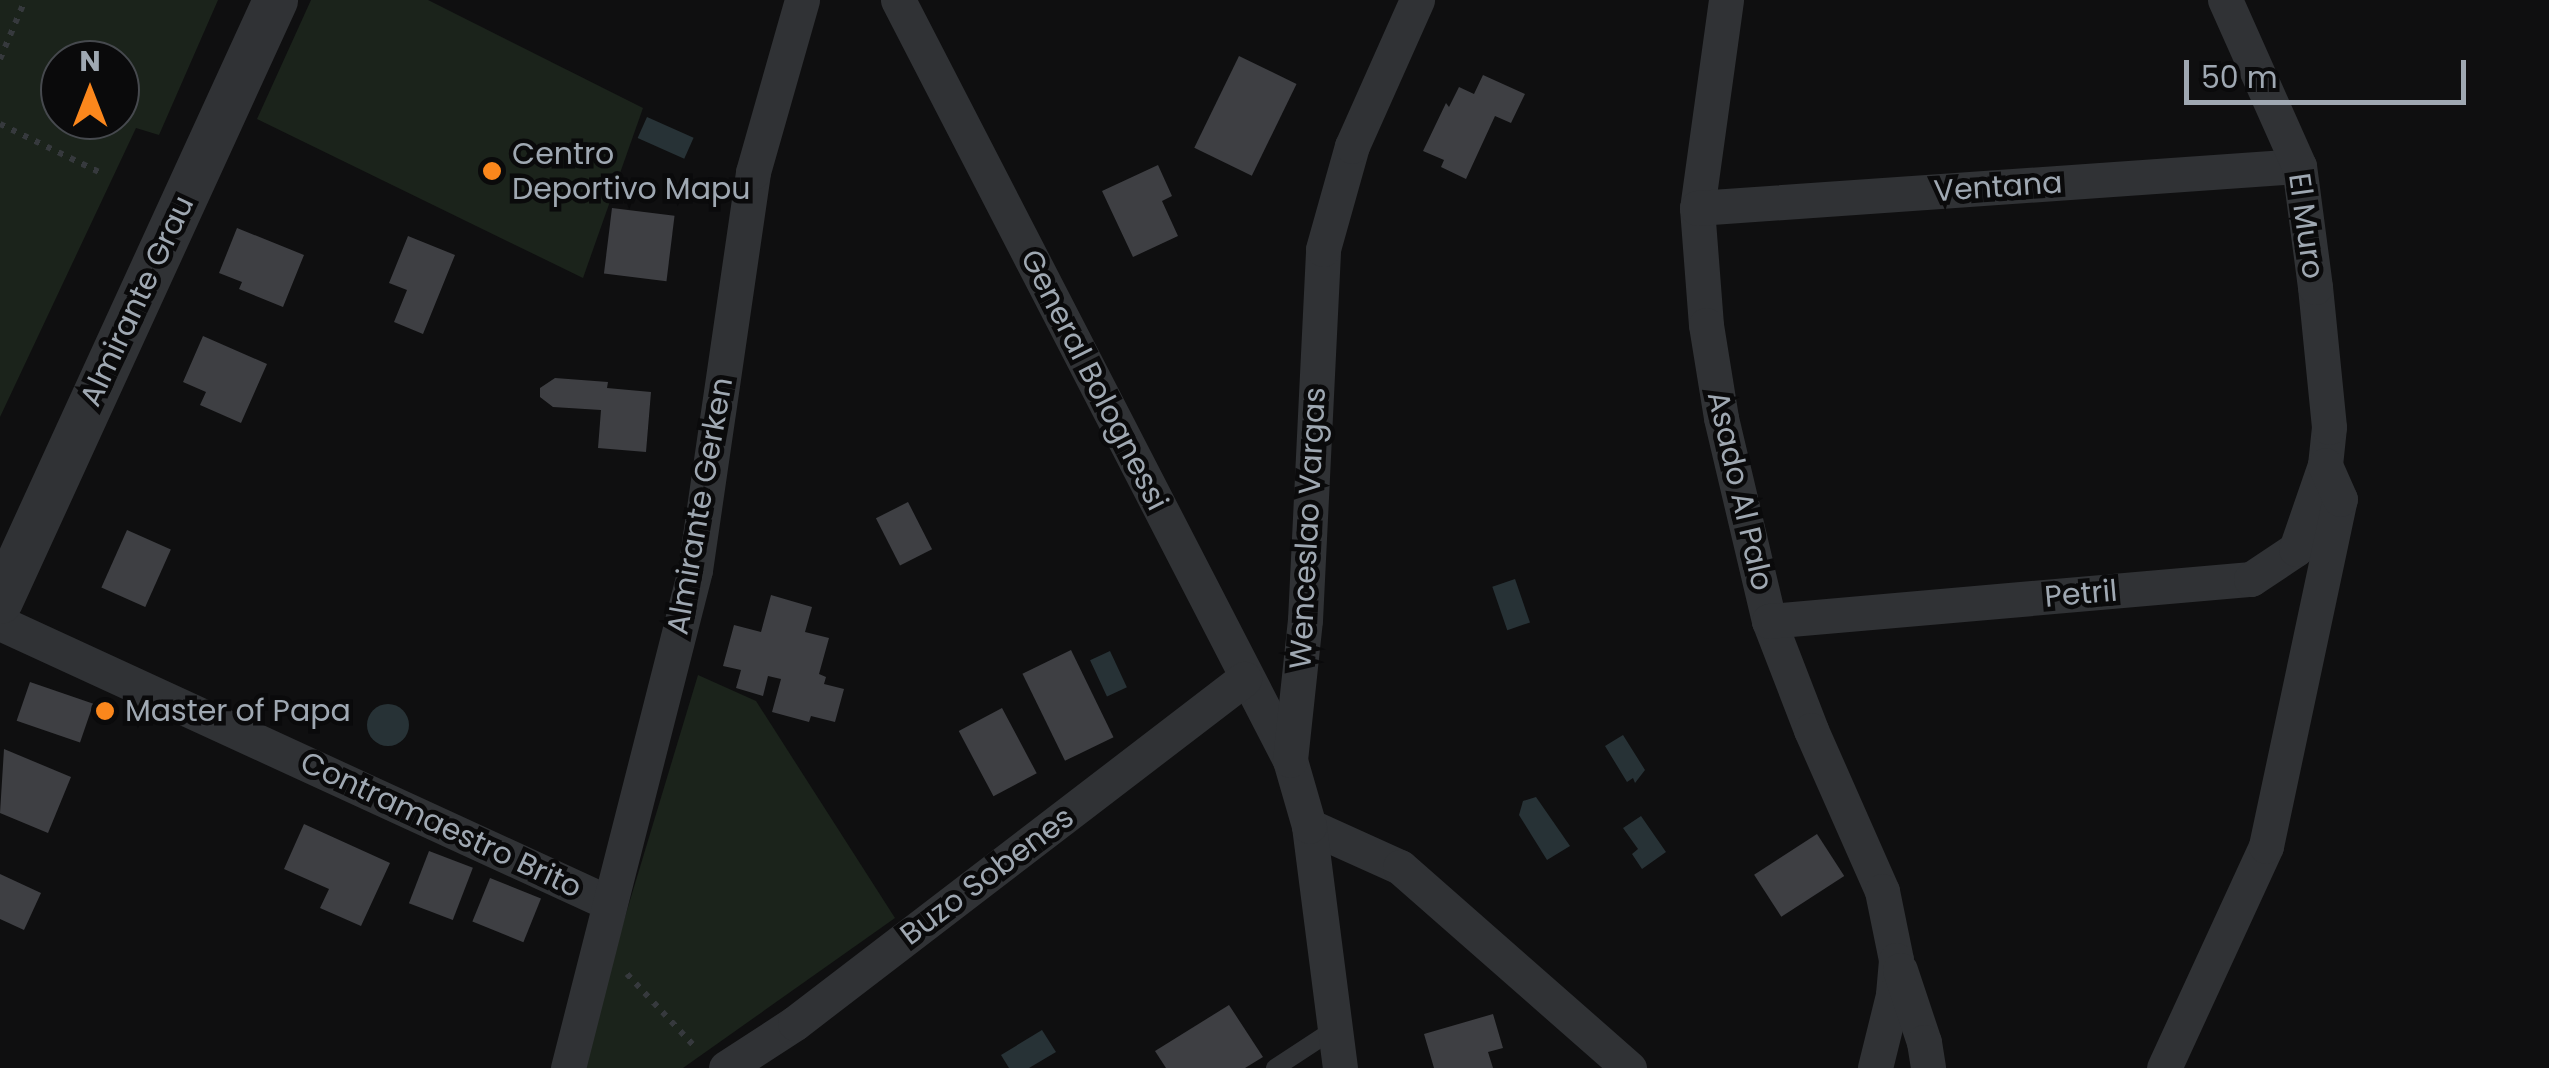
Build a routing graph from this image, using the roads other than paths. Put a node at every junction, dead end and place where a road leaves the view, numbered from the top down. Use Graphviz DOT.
graph roads {
  1 [pos="275,0"];
  2 [pos="802,0"];
  3 [pos="898,0"];
  4 [pos="1417,0"];
  5 [pos="1726,0"];
  6 [pos="2225,0"];
  7 [pos="2299,166"];
  8 [pos="1697,208"];
  9 [pos="2325,466"];
  10 [pos="0,601"];
  11 [pos="1769,621"];
  12 [pos="0,623"];
  13 [pos="1244,679"];
  14 [pos="1290,760"];
  15 [pos="1310,826"];
  16 [pos="609,903"];
  17 [pos="1896,960"];
  18 [pos="1336,1028"];
  19 [pos="714,1061"];
  20 [pos="568,1068"];
  21 [pos="1275,1068"];
  22 [pos="1340,1068"];
  23 [pos="1629,1068"];
  24 [pos="1875,1068"];
  25 [pos="1928,1068"];
  26 [pos="2164,1068"];
  1 -- 10 [label="street, Almirante Grau"];
  2 -- 16 [label="street, Almirante Gerken"];
  3 -- 13 [label="street, General Bolognessi"];
  4 -- 14 [label="street, Wenceslao Vargas"];
  5 -- 8 [label="street, Asado Al Palo"];
  6 -- 7 [label="street, El Muro"];
  7 -- 8 [label="street, Ventana"];
  7 -- 9 [label="street, El Muro"];
  8 -- 11 [label="street, Asado Al Palo"];
  9 -- 11 [label="street, Petril"];
  9 -- 26 [label="street"];
  11 -- 17 [label="street, Asado Al Palo"];
  12 -- 16 [label="street, Contramaestro Brito"];
  13 -- 14 [label="street, General Bolognessi"];
  13 -- 19 [label="street, Buzo Sobenes"];
  14 -- 15 [label="street, Wenceslao Vargas"];
  15 -- 18 [label="street, Wenceslao Vargas"];
  15 -- 23 [label="street"];
  16 -- 20 [label="street, Almirante Gerken"];
  17 -- 24 [label="street, Asado Al Palo"];
  17 -- 25 [label="street, Asado Al Palo"];
  18 -- 21 [label="lane"];
  18 -- 22 [label="street, Wenceslao Vargas"];
}
